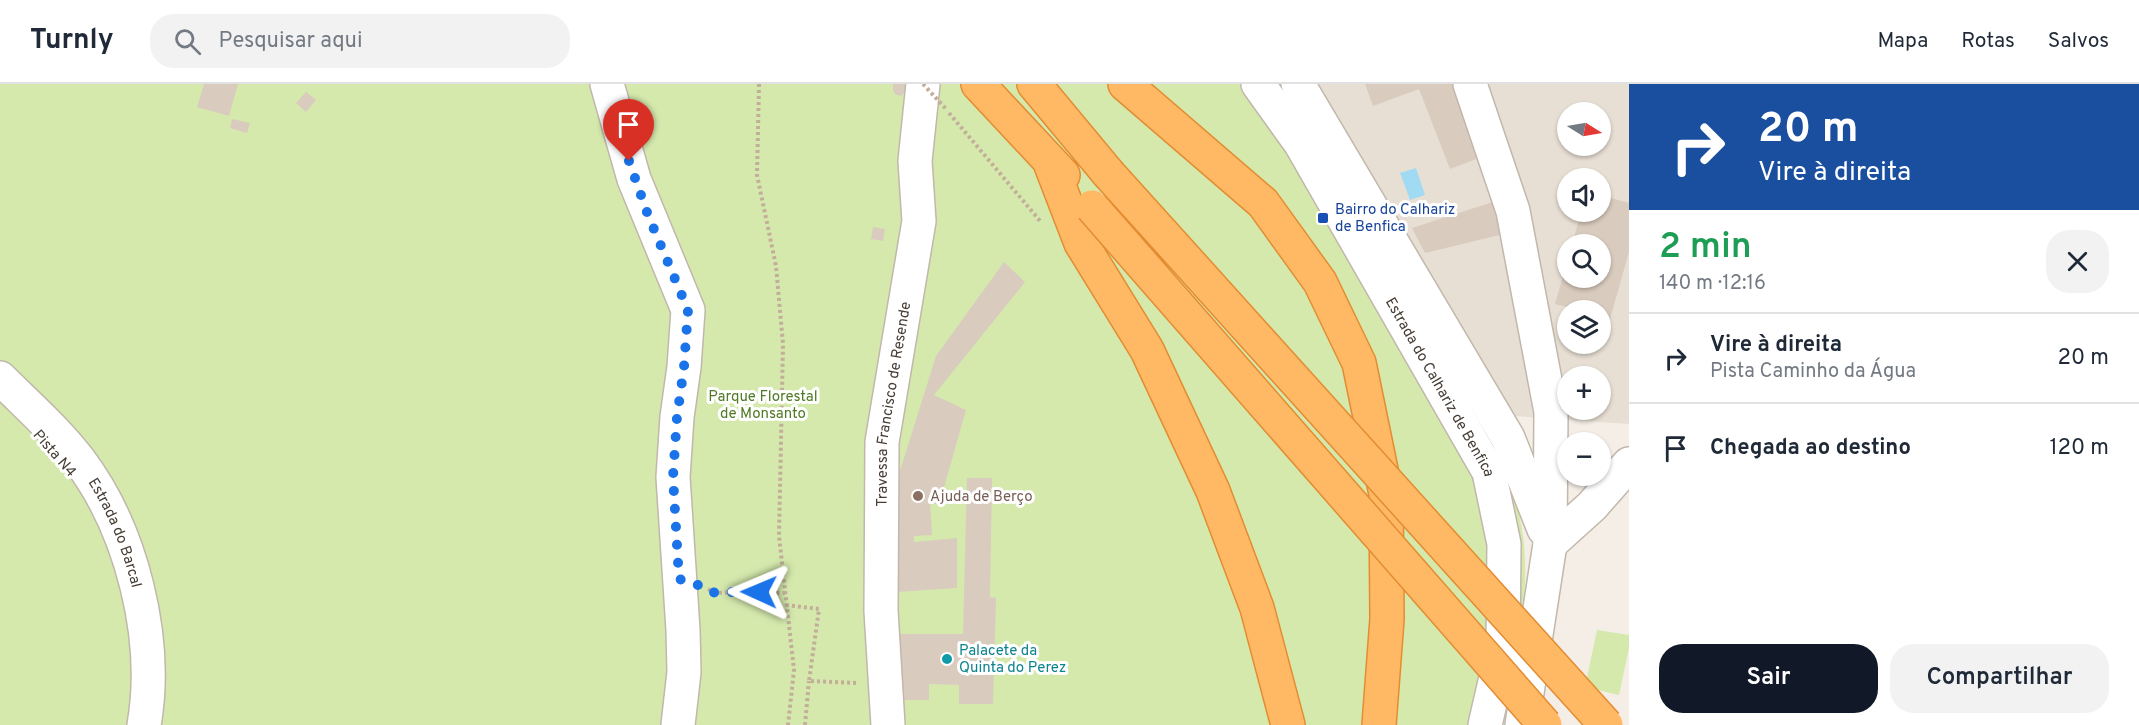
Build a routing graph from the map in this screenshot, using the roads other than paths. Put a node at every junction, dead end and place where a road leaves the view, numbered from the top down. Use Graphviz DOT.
graph roads {
  1 [pos="607,84"];
  2 [pos="923,84"];
  3 [pos="978,84"];
  4 [pos="1035,84"];
  5 [pos="1125,84"];
  6 [pos="1470,84"];
  7 [pos="1279,88"];
  8 [pos="1049,159"];
  9 [pos="0,378"];
  10 [pos="1629,464"];
  11 [pos="1550,544"];
  12 [pos="144,725"];
  13 [pos="678,725"];
  14 [pos="888,725"];
  15 [pos="1288,725"];
  16 [pos="1379,725"];
  17 [pos="1485,725"];
  18 [pos="1522,725"];
  19 [pos="1545,725"];
  20 [pos="1606,725"];
  1 -- 13 [label="street"];
  2 -- 14 [label="street, Travessa Francisco de Resende"];
  3 -- 8 [label="highway"];
  4 -- 20 [label="highway, bridge"];
  5 -- 16 [label="highway"];
  6 -- 11 [label="street"];
  7 -- 11 [label="street, Estrada do Calhariz de Benfica"];
  7 -- 17 [label="street, Estrada do Calhariz de Benfica"];
  8 -- 15 [label="highway"];
  8 -- 19 [label="highway, bridge"];
  9 -- 12 [label="street, Estrada do Barcal"];
  10 -- 11 [label="street"];
  11 -- 18 [label="street"];
}
